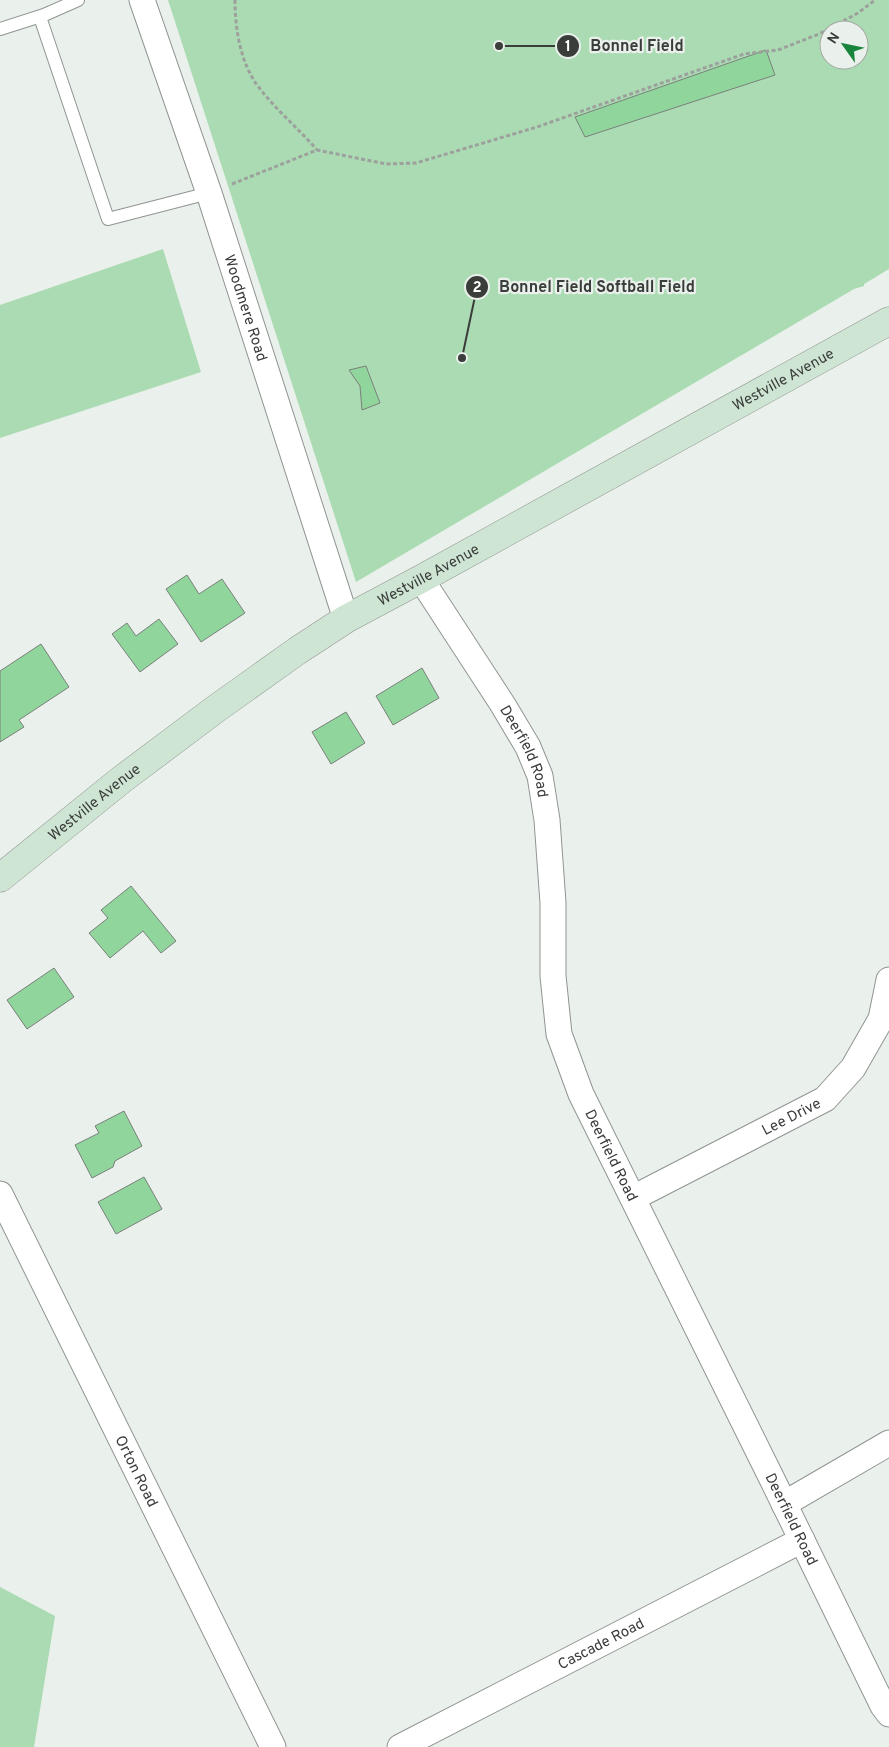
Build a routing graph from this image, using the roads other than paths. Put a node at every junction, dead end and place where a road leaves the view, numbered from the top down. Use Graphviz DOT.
graph roads {
  1 [pos="78,0"];
  2 [pos="142,0"];
  3 [pos="40,17"];
  4 [pos="0,30"];
  5 [pos="209,193"];
  6 [pos="889,321"];
  7 [pos="421,579"];
  8 [pos="346,618"];
  9 [pos="0,878"];
  10 [pos="889,980"];
  11 [pos="0,1194"];
  12 [pos="633,1198"];
  13 [pos="889,1443"];
  14 [pos="784,1504"];
  15 [pos="802,1540"];
  16 [pos="889,1714"];
  17 [pos="273,1747"];
  18 [pos="400,1747"];
  1 -- 3 [label="lane"];
  2 -- 5 [label="street, Woodmere Road"];
  3 -- 4 [label="lane"];
  3 -- 5 [label="lane"];
  5 -- 8 [label="street, Woodmere Road"];
  6 -- 7 [label="street, Westville Avenue"];
  7 -- 8 [label="street, Westville Avenue"];
  7 -- 12 [label="street, Deerfield Road"];
  8 -- 9 [label="street, Westville Avenue"];
  10 -- 12 [label="street, Lee Drive"];
  11 -- 17 [label="street, Orton Road"];
  12 -- 14 [label="street, Deerfield Road"];
  13 -- 14 [label="street"];
  14 -- 15 [label="street, Deerfield Road"];
  15 -- 16 [label="street, Deerfield Road"];
  15 -- 18 [label="street, Cascade Road"];
}
